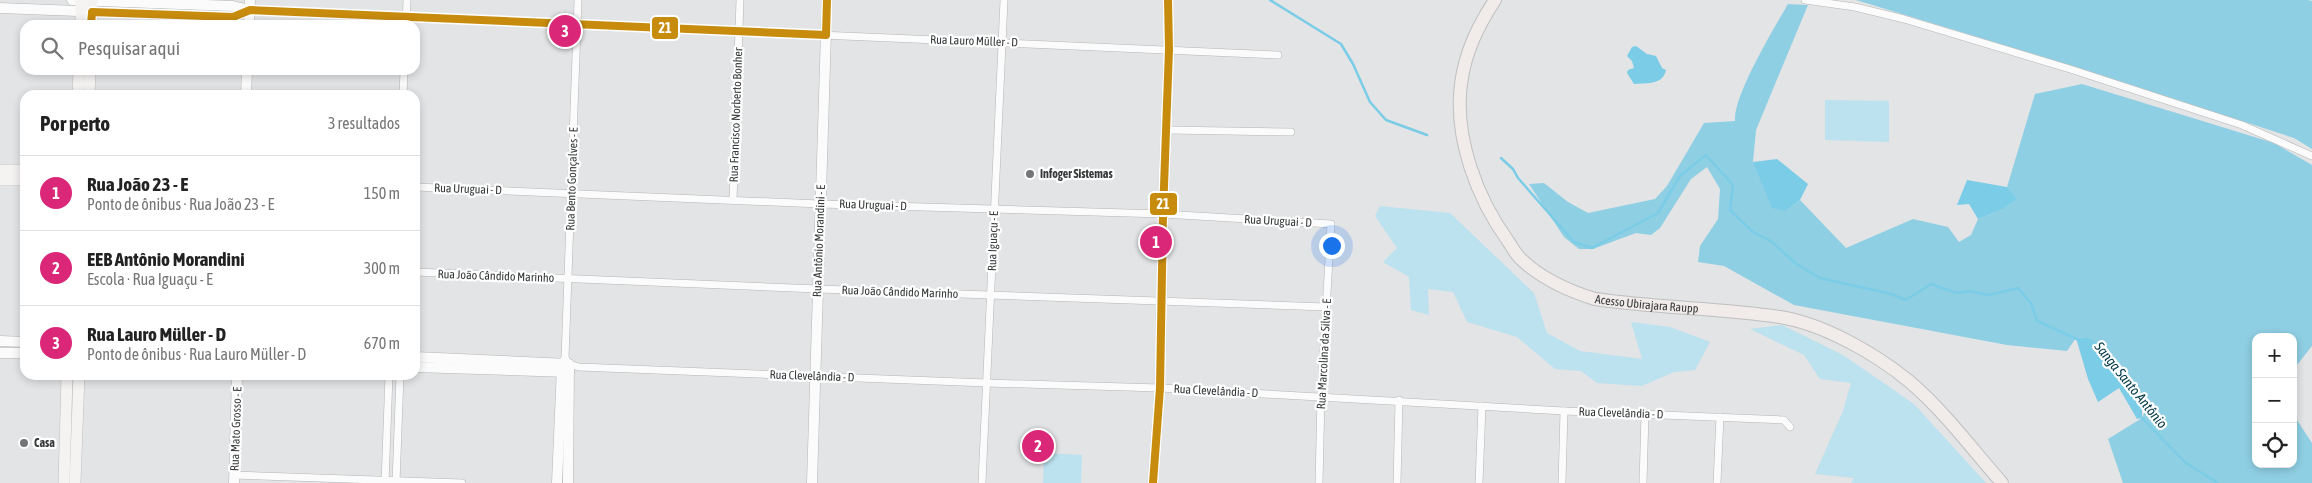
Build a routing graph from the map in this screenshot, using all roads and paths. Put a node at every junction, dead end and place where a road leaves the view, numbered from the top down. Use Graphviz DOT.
graph roads {
  1 [pos="72,0"];
  2 [pos="407,0"];
  3 [pos="578,0"];
  4 [pos="740,0"];
  5 [pos="827,0"];
  6 [pos="1004,0"];
  7 [pos="1168,0"];
  8 [pos="1495,0"];
  9 [pos="1805,0"];
  10 [pos="172,3"];
  11 [pos="87,4"];
  12 [pos="250,5"];
  13 [pos="0,8"];
  14 [pos="172,15"];
  15 [pos="82,20"];
  16 [pos="90,20"];
  17 [pos="249,20"];
  18 [pos="396,20"];
  19 [pos="406,20"];
  20 [pos="420,21"];
  21 [pos="577,24"];
  22 [pos="738,31"];
  23 [pos="826,35"];
  24 [pos="1001,42"];
  25 [pos="1169,48"];
  26 [pos="1278,55"];
  27 [pos="79,75"];
  28 [pos="90,75"];
  29 [pos="247,75"];
  30 [pos="404,75"];
  31 [pos="78,90"];
  32 [pos="89,90"];
  33 [pos="246,90"];
  34 [pos="403,90"];
  35 [pos="1168,130"];
  36 [pos="1291,132"];
  37 [pos="2312,156"];
  38 [pos="0,170"];
  39 [pos="20,170"];
  40 [pos="0,180"];
  41 [pos="20,180"];
  42 [pos="420,187"];
  43 [pos="572,193"];
  44 [pos="733,200"];
  45 [pos="820,204"];
  46 [pos="994,209"];
  47 [pos="1163,214"];
  48 [pos="1331,224"];
  49 [pos="420,272"];
  50 [pos="569,279"];
  51 [pos="818,289"];
  52 [pos="990,294"];
  53 [pos="1162,302"];
  54 [pos="1326,307"];
  55 [pos="0,341"];
  56 [pos="20,342"];
  57 [pos="0,352"];
  58 [pos="20,353"];
  59 [pos="420,357"];
  60 [pos="568,366"];
  61 [pos="420,368"];
  62 [pos="814,376"];
  63 [pos="67,380"];
  64 [pos="79,380"];
  65 [pos="237,380"];
  66 [pos="389,380"];
  67 [pos="400,380"];
  68 [pos="987,383"];
  69 [pos="1160,388"];
  70 [pos="1321,397"];
  71 [pos="1399,400"];
  72 [pos="1482,406"];
  73 [pos="1564,411"];
  74 [pos="1645,414"];
  75 [pos="1720,417"];
  76 [pos="1790,427"];
  77 [pos="387,434"];
  78 [pos="398,434"];
  79 [pos="234,479"];
  80 [pos="385,482"];
  81 [pos="396,482"];
  82 [pos="64,483"];
  83 [pos="75,483"];
  84 [pos="462,483"];
  85 [pos="557,483"];
  86 [pos="568,483"];
  87 [pos="812,483"];
  88 [pos="982,483"];
  89 [pos="1153,483"];
  90 [pos="1318,483"];
  91 [pos="1397,483"];
  92 [pos="1479,483"];
  93 [pos="1562,483"];
  94 [pos="1643,483"];
  95 [pos="1717,483"];
  96 [pos="2002,483"];
  1 -- 11 [label="street, Rua Lauro Müller - D"];
  2 -- 19 [label="street"];
  3 -- 21 [label="street, Rua Bento Gonçalves - E"];
  4 -- 22 [label="street, Rua Francisco Norberto Bonher"];
  5 -- 23 [label="street, Rua Antônio Morandini - E"];
  6 -- 24 [label="street, Rua Iguaçu - E"];
  7 -- 25 [label="street"];
  8 -- 96 [label="highway, Acesso Ubirajara Raupp"];
  9 -- 37 [label="street"];
  10 -- 11 [label="street, Rua Lauro Müller - D"];
  10 -- 12 [label="street, Rua Lauro Müller - D"];
  10 -- 14 [label="street"];
  11 -- 13 [label="street, Rua Lauro Müller - D"];
  11 -- 14 [label="street, Rua Lauro Müller - D"];
  11 -- 15 [label="main road"];
  11 -- 16 [label="main road"];
  12 -- 14 [label="street, Rua Lauro Müller - D"];
  12 -- 17 [label="street"];
  12 -- 18 [label="street, Rua Lauro Müller - D"];
  20 -- 21 [label="street, Rua Lauro Müller - D"];
  21 -- 22 [label="street, Rua Lauro Müller - D"];
  21 -- 43 [label="street, Rua Bento Gonçalves - E"];
  22 -- 23 [label="street, Rua Lauro Müller - D"];
  22 -- 44 [label="street, Rua Francisco Norberto Bonher"];
  23 -- 24 [label="street, Rua Lauro Müller - D"];
  23 -- 45 [label="street, Rua Antônio Morandini - E"];
  24 -- 25 [label="street, Rua Lauro Müller - D"];
  24 -- 46 [label="street, Rua Iguaçu - E"];
  25 -- 26 [label="street, Rua Lauro Müller - D"];
  25 -- 35 [label="street"];
  27 -- 31 [label="main road"];
  28 -- 32 [label="main road"];
  29 -- 33 [label="street"];
  30 -- 34 [label="street"];
  35 -- 36 [label="street"];
  35 -- 47 [label="street"];
  38 -- 39 [label="main road"];
  40 -- 41 [label="main road"];
  42 -- 43 [label="street, Rua Uruguai - D"];
  43 -- 44 [label="street, Rua Uruguai - D"];
  43 -- 50 [label="street, Rua Bento Gonçalves - E"];
  44 -- 45 [label="street, Rua Uruguai - D"];
  45 -- 46 [label="street, Rua Uruguai - D"];
  45 -- 51 [label="street, Rua Antônio Morandini - E"];
  46 -- 47 [label="street, Rua Uruguai - D"];
  46 -- 52 [label="street, Rua Iguaçu - E"];
  47 -- 48 [label="street, Rua Uruguai - D"];
  47 -- 53 [label="street"];
  48 -- 54 [label="street, Rua Marcolina da Silva - E"];
  49 -- 50 [label="street, Rua João Cândido Marinho"];
  50 -- 51 [label="street, Rua João Cândido Marinho"];
  50 -- 60 [label="street, Rua Bento Gonçalves - E"];
  51 -- 52 [label="street, Rua João Cândido Marinho"];
  51 -- 62 [label="street, Rua Antônio Morandini - E"];
  52 -- 53 [label="street, Rua João Cândido Marinho"];
  52 -- 68 [label="street, Rua Iguaçu - E"];
  53 -- 54 [label="street, Rua João Cândido Marinho"];
  53 -- 69 [label="street"];
  54 -- 70 [label="street, Rua Marcolina da Silva - E"];
  55 -- 56 [label="street"];
  57 -- 58 [label="street"];
  59 -- 60 [label="street, Rua Clevelândia - D"];
  60 -- 61 [label="street, Rua Clevelândia - D"];
  60 -- 62 [label="street, Rua Clevelândia - D"];
  60 -- 85 [label="street, Rua Bento Gonçalves - E"];
  60 -- 86 [label="street, Rua Bento Gonçalves - E"];
  62 -- 68 [label="street, Rua Clevelândia - D"];
  62 -- 87 [label="street, Rua Antônio Morandini - E"];
  63 -- 82 [label="main road"];
  64 -- 83 [label="main road"];
  65 -- 79 [label="street, Rua Mato Grosso - E"];
  66 -- 77 [label="street"];
  67 -- 78 [label="street"];
  68 -- 69 [label="street, Rua Clevelândia - D"];
  68 -- 88 [label="street, Rua Iguaçu - E"];
  69 -- 70 [label="street, Rua Clevelândia - D"];
  69 -- 89 [label="street"];
  70 -- 71 [label="street, Rua Clevelândia - D"];
  70 -- 90 [label="street, Rua Marcolina da Silva - E"];
  71 -- 72 [label="street, Rua Clevelândia - D"];
  71 -- 91 [label="street"];
  72 -- 73 [label="street, Rua Clevelândia - D"];
  72 -- 92 [label="street"];
  73 -- 74 [label="street, Rua Clevelândia - D"];
  73 -- 93 [label="street"];
  74 -- 75 [label="street, Rua Clevelândia - D"];
  74 -- 94 [label="street"];
  75 -- 76 [label="street, Rua Clevelândia - D"];
  75 -- 95 [label="street"];
  77 -- 78 [label="street"];
  77 -- 80 [label="street"];
  78 -- 81 [label="street"];
  79 -- 80 [label="street"];
  80 -- 81 [label="street"];
  81 -- 84 [label="street"];
}
